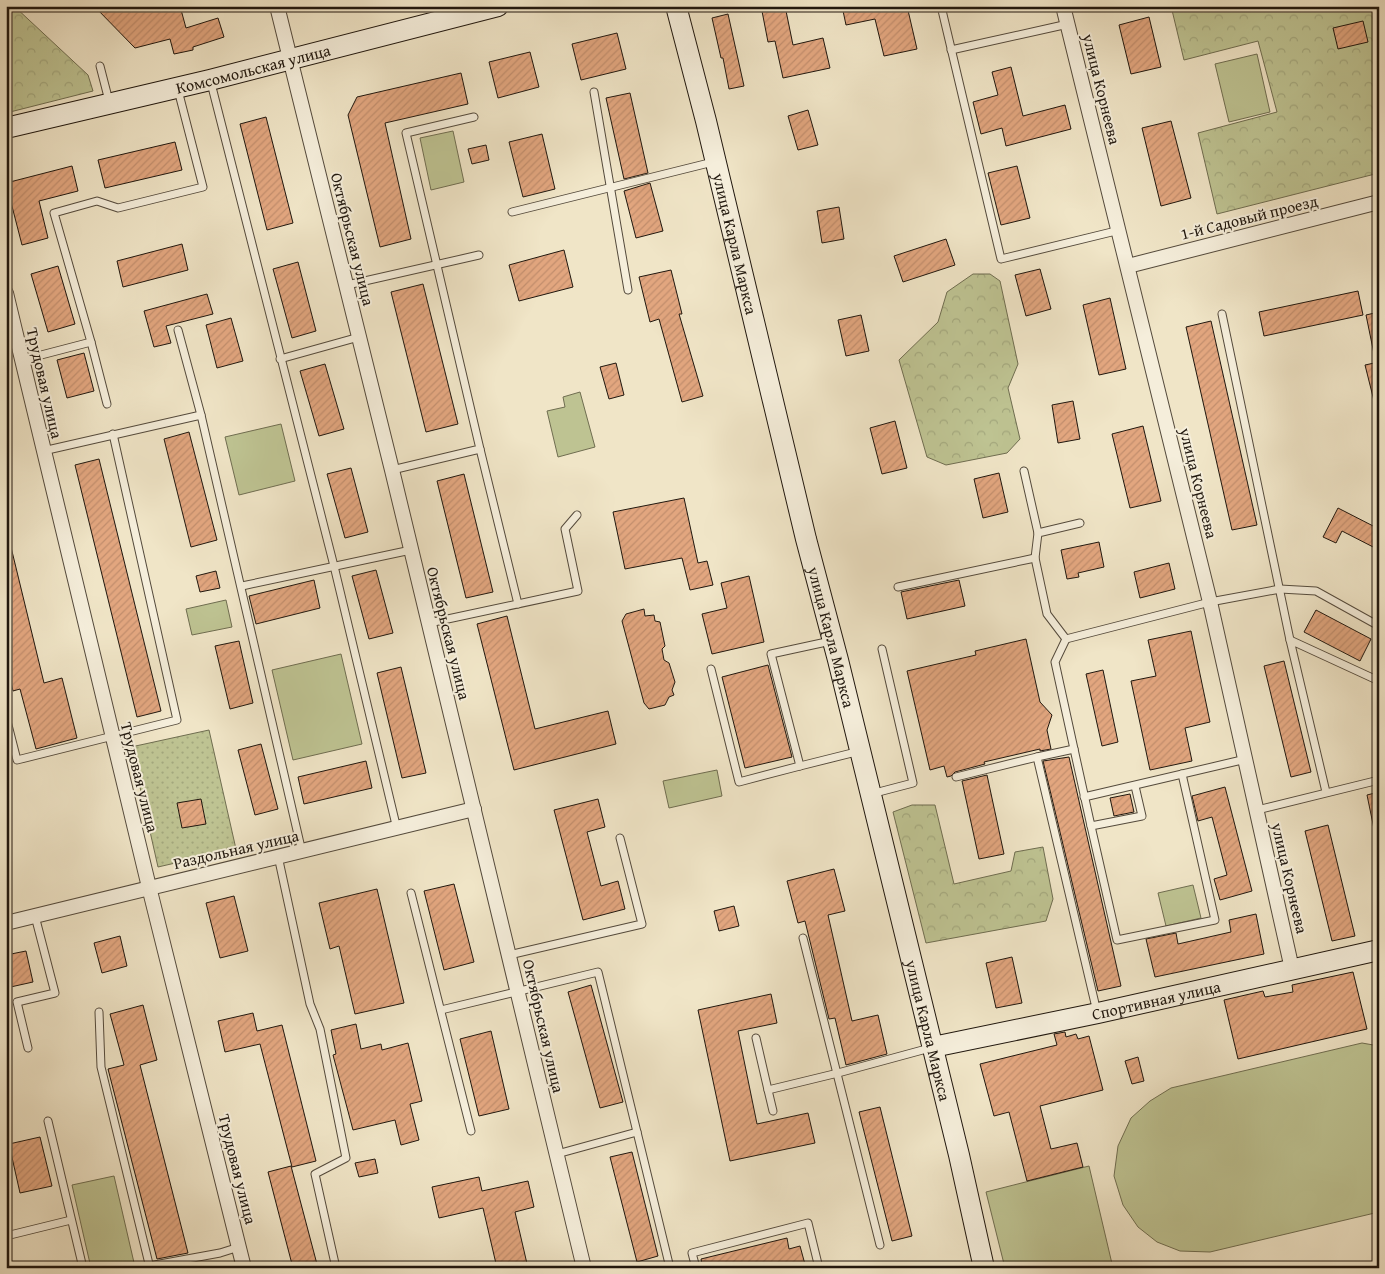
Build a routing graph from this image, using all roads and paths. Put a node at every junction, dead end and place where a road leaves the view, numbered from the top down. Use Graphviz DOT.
graph roads {
  1 [pos="278,6"];
  2 [pos="498,6"];
  3 [pos="676,6"];
  4 [pos="941,6"];
  5 [pos="1063,6"];
  6 [pos="1068,24"];
  7 [pos="951,50"];
  8 [pos="291,59"];
  9 [pos="100,66"];
  10 [pos="210,80"];
  11 [pos="178,88"];
  12 [pos="594,92"];
  13 [pos="110,104"];
  14 [pos="474,117"];
  15 [pos="6,128"];
  16 [pos="716,162"];
  17 [pos="611,188"];
  18 [pos="1379,202"];
  19 [pos="512,212"];
  20 [pos="1120,230"];
  21 [pos="479,255"];
  22 [pos="436,264"];
  23 [pos="1128,266"];
  24 [pos="346,285"];
  25 [pos="628,290"];
  26 [pos="6,292"];
  27 [pos="1222,314"];
  28 [pos="178,330"];
  29 [pos="359,337"];
  30 [pos="91,342"];
  31 [pos="280,359"];
  32 [pos="22,360"];
  33 [pos="107,404"];
  34 [pos="201,414"];
  35 [pos="113,434"];
  36 [pos="480,449"];
  37 [pos="43,451"];
  38 [pos="392,470"];
  39 [pos="1024,471"];
  40 [pos="577,515"];
  41 [pos="1080,523"];
  42 [pos="1038,533"];
  43 [pos="411,550"];
  44 [pos="1035,558"];
  45 [pos="334,566"];
  46 [pos="242,586"];
  47 [pos="898,587"];
  48 [pos="1280,590"];
  49 [pos="1210,602"];
  50 [pos="518,604"];
  51 [pos="429,623"];
  52 [pos="1379,626"];
  53 [pos="1066,639"];
  54 [pos="1290,640"];
  55 [pos="832,641"];
  56 [pos="882,649"];
  57 [pos="710,669"];
  58 [pos="1379,681"];
  59 [pos="6,717"];
  60 [pos="112,736"];
  61 [pos="1074,749"];
  62 [pos="860,751"];
  63 [pos="1037,757"];
  64 [pos="1246,760"];
  65 [pos="800,766"];
  66 [pos="1182,774"];
  67 [pos="956,777"];
  68 [pos="1379,780"];
  69 [pos="1135,786"];
  70 [pos="1326,792"];
  71 [pos="871,794"];
  72 [pos="1084,796"];
  73 [pos="474,809"];
  74 [pos="1257,810"];
  75 [pos="1091,826"];
  76 [pos="397,829"];
  77 [pos="620,838"];
  78 [pos="302,852"];
  79 [pos="278,856"];
  80 [pos="149,887"];
  81 [pos="411,893"];
  82 [pos="35,916"];
  83 [pos="6,923"];
  84 [pos="803,938"];
  85 [pos="1379,950"];
  86 [pos="509,955"];
  87 [pos="1292,969"];
  88 [pos="518,992"];
  89 [pos="441,1010"];
  90 [pos="99,1012"];
  91 [pos="1098,1013"];
  92 [pos="756,1038"];
  93 [pos="933,1047"];
  94 [pos="28,1048"];
  95 [pos="838,1073"];
  96 [pos="768,1090"];
  97 [pos="773,1111"];
  98 [pos="48,1121"];
  99 [pos="471,1131"];
  100 [pos="638,1132"];
  101 [pos="557,1154"];
  102 [pos="71,1220"];
  103 [pos="6,1236"];
  104 [pos="880,1245"];
  105 [pos="239,1247"];
  106 [pos="149,1267"];
  107 [pos="83,1268"];
  108 [pos="244,1268"];
  109 [pos="336,1268"];
  110 [pos="584,1268"];
  111 [pos="670,1268"];
  112 [pos="696,1268"];
  113 [pos="819,1268"];
  114 [pos="984,1268"];
  1 -- 8 [label="street, Октябрьская улица"];
  2 -- 8 [label="main road, Комсомольская улица"];
  3 -- 16 [label="main road, улица Карла Маркса"];
  4 -- 7 [label="lane"];
  5 -- 6 [label="street, улица Корнеева"];
  6 -- 7 [label="lane"];
  6 -- 20 [label="street, улица Корнеева"];
  7 -- 20 [label="lane"];
  8 -- 10 [label="main road, Комсомольская улица"];
  8 -- 24 [label="street, Октябрьская улица"];
  9 -- 13 [label="lane"];
  10 -- 11 [label="main road, Комсомольская улица"];
  10 -- 31 [label="lane"];
  11 -- 13 [label="main road, Комсомольская улица"];
  11 -- 30 [label="lane"];
  12 -- 17 [label="lane"];
  13 -- 15 [label="main road, Комсомольская улица"];
  14 -- 22 [label="lane"];
  16 -- 17 [label="lane"];
  16 -- 55 [label="main road, улица Карла Маркса"];
  17 -- 19 [label="lane"];
  17 -- 25 [label="lane"];
  18 -- 23 [label="street, 1-й Садовый проезд"];
  20 -- 23 [label="street, улица Корнеева"];
  21 -- 22 [label="lane"];
  22 -- 24 [label="lane"];
  22 -- 36 [label="lane"];
  23 -- 49 [label="street, улица Корнеева"];
  24 -- 29 [label="street, Октябрьская улица"];
  26 -- 32 [label="street, Трудовая улица"];
  27 -- 48 [label="lane"];
  28 -- 34 [label="lane"];
  29 -- 31 [label="lane"];
  29 -- 38 [label="street, Октябрьская улица"];
  30 -- 32 [label="lane"];
  30 -- 33 [label="lane"];
  31 -- 45 [label="lane"];
  32 -- 37 [label="street, Трудовая улица"];
  34 -- 35 [label="lane"];
  34 -- 46 [label="lane"];
  35 -- 37 [label="lane"];
  35 -- 60 [label="lane"];
  36 -- 38 [label="lane"];
  36 -- 50 [label="lane"];
  37 -- 60 [label="street, Трудовая улица"];
  38 -- 43 [label="street, Октябрьская улица"];
  39 -- 42 [label="lane"];
  40 -- 50 [label="lane"];
  41 -- 42 [label="lane"];
  42 -- 44 [label="lane"];
  43 -- 45 [label="lane"];
  43 -- 51 [label="street, Октябрьская улица"];
  44 -- 47 [label="lane"];
  44 -- 53 [label="lane"];
  45 -- 46 [label="lane"];
  45 -- 76 [label="lane"];
  46 -- 78 [label="lane"];
  48 -- 49 [label="lane"];
  48 -- 52 [label="lane"];
  48 -- 54 [label="lane"];
  49 -- 53 [label="lane"];
  49 -- 64 [label="street, улица Корнеева"];
  50 -- 51 [label="lane"];
  51 -- 73 [label="street, Октябрьская улица"];
  53 -- 61 [label="lane"];
  54 -- 58 [label="lane"];
  54 -- 70 [label="lane"];
  55 -- 62 [label="main road, улица Карла Маркса"];
  55 -- 65 [label="lane"];
  56 -- 71 [label="lane"];
  57 -- 65 [label="lane"];
  59 -- 60 [label="lane"];
  60 -- 80 [label="street, Трудовая улица"];
  61 -- 63 [label="lane"];
  61 -- 72 [label="lane"];
  62 -- 65 [label="lane"];
  62 -- 71 [label="main road, улица Карла Маркса"];
  63 -- 67 [label="lane"];
  63 -- 91 [label="lane"];
  64 -- 66 [label="lane"];
  64 -- 74 [label="street, улица Корнеева"];
  66 -- 69 [label="lane"];
  66 -- 75 [label="lane"];
  68 -- 70 [label="lane"];
  69 -- 72 [label="lane"];
  69 -- 75 [label="lane"];
  70 -- 74 [label="lane"];
  71 -- 93 [label="main road, улица Карла Маркса"];
  72 -- 75 [label="lane"];
  73 -- 76 [label="street, Раздольная улица"];
  73 -- 86 [label="street, Октябрьская улица"];
  74 -- 87 [label="street, улица Корнеева"];
  76 -- 78 [label="street, Раздольная улица"];
  77 -- 86 [label="lane"];
  78 -- 79 [label="street, Раздольная улица"];
  79 -- 80 [label="street, Раздольная улица"];
  79 -- 109 [label="lane"];
  80 -- 82 [label="street, Раздольная улица"];
  80 -- 105 [label="street, Трудовая улица"];
  81 -- 89 [label="lane"];
  82 -- 83 [label="street, Раздольная улица"];
  82 -- 94 [label="lane"];
  84 -- 95 [label="lane"];
  85 -- 87 [label="main road, Спортивная улица"];
  86 -- 88 [label="street, Октябрьская улица"];
  87 -- 91 [label="main road, Спортивная улица"];
  88 -- 89 [label="lane"];
  88 -- 100 [label="lane"];
  88 -- 101 [label="street, Октябрьская улица"];
  89 -- 99 [label="lane"];
  90 -- 106 [label="lane"];
  91 -- 93 [label="main road, Спортивная улица"];
  92 -- 96 [label="lane"];
  93 -- 95 [label="lane"];
  93 -- 114 [label="main road, улица Карла Маркса"];
  95 -- 96 [label="lane"];
  95 -- 104 [label="lane"];
  96 -- 97 [label="lane"];
  98 -- 102 [label="lane"];
  100 -- 101 [label="lane"];
  100 -- 111 [label="lane"];
  101 -- 110 [label="street, Октябрьская улица"];
  102 -- 103 [label="lane"];
  102 -- 107 [label="lane"];
  105 -- 106 [label="lane"];
  105 -- 108 [label="street, Трудовая улица"];
  112 -- 113 [label="lane"];
}
